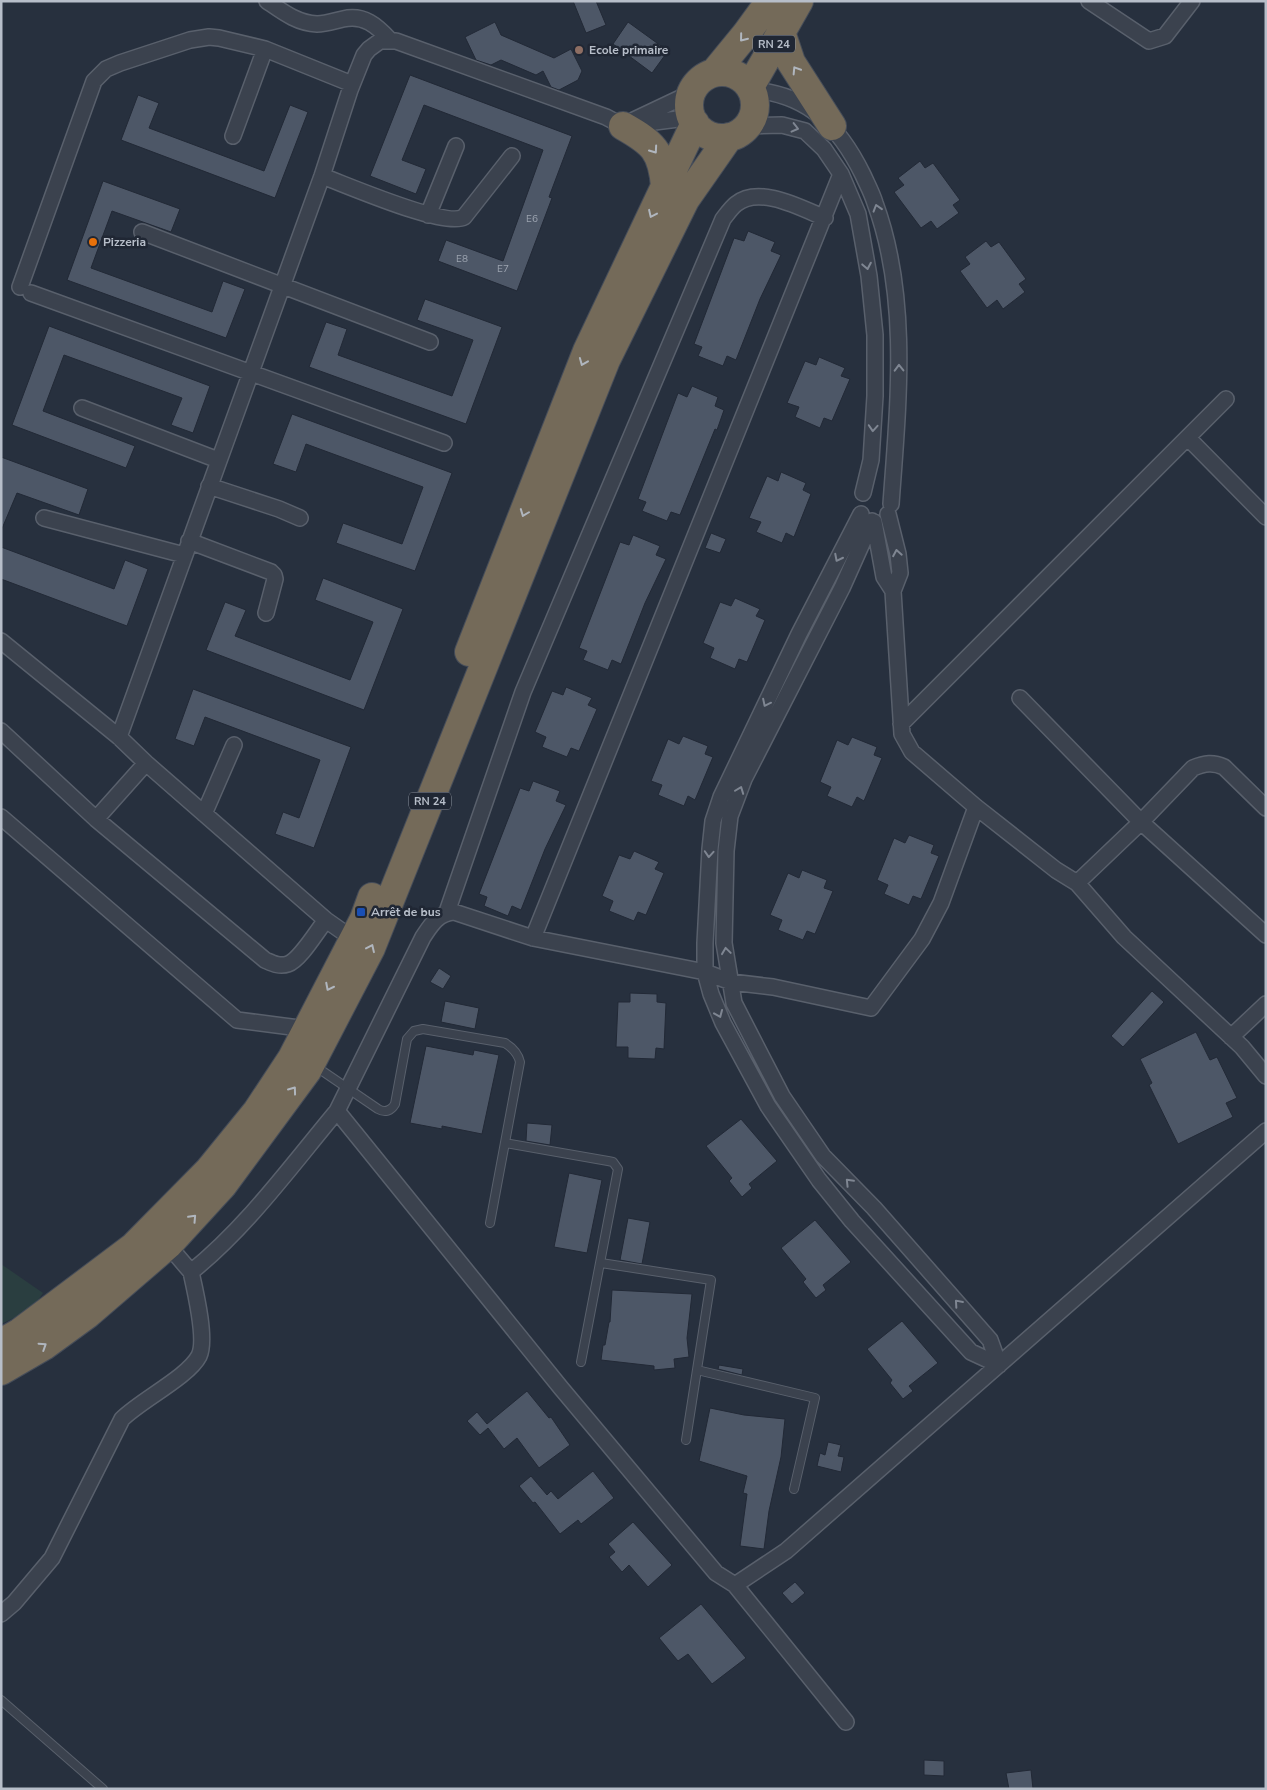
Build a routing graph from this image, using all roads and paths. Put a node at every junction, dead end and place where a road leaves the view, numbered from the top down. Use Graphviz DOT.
graph roads {
  1 [pos="268,1"];
  2 [pos="770,1"];
  3 [pos="799,1"];
  4 [pos="1089,1"];
  5 [pos="1192,1"];
  6 [pos="780,32"];
  7 [pos="390,40"];
  8 [pos="265,50"];
  9 [pos="714,73"];
  10 [pos="352,84"];
  11 [pos="751,88"];
  12 [pos="693,112"];
  13 [pos="623,126"];
  14 [pos="832,126"];
  15 [pos="738,132"];
  16 [pos="233,136"];
  17 [pos="456,146"];
  18 [pos="512,156"];
  19 [pos="841,174"];
  20 [pos="322,176"];
  21 [pos="665,186"];
  22 [pos="428,215"];
  23 [pos="825,218"];
  24 [pos="142,232"];
  25 [pos="282,285"];
  26 [pos="430,342"];
  27 [pos="250,373"];
  28 [pos="1226,399"];
  29 [pos="82,408"];
  30 [pos="1188,438"];
  31 [pos="444,443"];
  32 [pos="218,460"];
  33 [pos="209,486"];
  34 [pos="863,493"];
  35 [pos="889,509"];
  36 [pos="1266,517"];
  37 [pos="44,518"];
  38 [pos="300,518"];
  39 [pos="869,519"];
  40 [pos="186,548"];
  41 [pos="893,591"];
  42 [pos="266,613"];
  43 [pos="2,642"];
  44 [pos="1020,698"];
  45 [pos="901,724"];
  46 [pos="1,731"];
  47 [pos="118,737"];
  48 [pos="234,745"];
  49 [pos="146,763"];
  50 [pos="976,807"];
  51 [pos="1265,807"];
  52 [pos="204,814"];
  53 [pos="1,817"];
  54 [pos="96,819"];
  55 [pos="1141,822"];
  56 [pos="1077,883"];
  57 [pos="447,912"];
  58 [pos="326,920"];
  59 [pos="1266,936"];
  60 [pos="533,938"];
  61 [pos="353,940"];
  62 [pos="705,972"];
  63 [pos="731,982"];
  64 [pos="1266,1004"];
  65 [pos="307,1029"];
  66 [pos="1231,1037"];
  67 [pos="311,1063"];
  68 [pos="1266,1076"];
  69 [pos="348,1089"];
  70 [pos="337,1111"];
  71 [pos="1266,1131"];
  72 [pos="505,1143"];
  73 [pos="490,1223"];
  74 [pos="168,1245"];
  75 [pos="600,1263"];
  76 [pos="191,1272"];
  77 [pos="1,1343"];
  78 [pos="581,1362"];
  79 [pos="999,1365"];
  80 [pos="697,1370"];
  81 [pos="1,1371"];
  82 [pos="686,1440"];
  83 [pos="794,1488"];
  84 [pos="735,1585"];
  85 [pos="1,1614"];
  86 [pos="1,1700"];
  87 [pos="846,1722"];
  88 [pos="103,1789"];
  1 -- 7 [label="street"];
  2 -- 9 [label="highway, RN 24, one-way"];
  3 -- 6 [label="highway, RN 24"];
  4 -- 5 [label="street"];
  6 -- 11 [label="highway, RN 24"];
  14 -- 6 [label="highway, one-way"];
  7 -- 10 [label="street"];
  7 -- 13 [label="street"];
  8 -- 10 [label="street"];
  8 -- 16 [label="street"];
  8 -- 27 [label="street"];
  9 -- 11 [label="highway"];
  9 -- 12 [label="highway"];
  10 -- 20 [label="street"];
  11 -- 14 [label="street"];
  11 -- 15 [label="highway"];
  12 -- 13 [label="street"];
  12 -- 13 [label="street"];
  12 -- 15 [label="highway"];
  12 -- 21 [label="highway, RN 24"];
  13 -- 21 [label="highway, one-way"];
  35 -- 14 [label="street, one-way"];
  15 -- 19 [label="street, one-way"];
  67 -- 15 [label="highway, RN 24, one-way"];
  17 -- 22 [label="street"];
  18 -- 22 [label="street"];
  19 -- 23 [label="street"];
  19 -- 34 [label="street, one-way"];
  20 -- 22 [label="street"];
  20 -- 25 [label="street"];
  21 -- 61 [label="highway, RN 24, one-way"];
  23 -- 57 [label="street"];
  23 -- 60 [label="street"];
  24 -- 25 [label="street"];
  25 -- 26 [label="street"];
  25 -- 27 [label="street"];
  27 -- 31 [label="street"];
  27 -- 32 [label="street"];
  28 -- 30 [label="street"];
  29 -- 32 [label="street"];
  30 -- 36 [label="street"];
  30 -- 45 [label="street"];
  32 -- 33 [label="street"];
  33 -- 38 [label="street"];
  33 -- 40 [label="street"];
  34 -- 35 [label="street"];
  34 -- 39 [label="street"];
  35 -- 39 [label="street"];
  41 -- 35 [label="street, one-way"];
  37 -- 40 [label="street"];
  39 -- 41 [label="street"];
  39 -- 62 [label="street, one-way"];
  63 -- 39 [label="street, one-way"];
  40 -- 42 [label="street"];
  40 -- 47 [label="street"];
  41 -- 45 [label="street"];
  43 -- 47 [label="street"];
  44 -- 55 [label="street"];
  45 -- 50 [label="street"];
  46 -- 54 [label="street"];
  47 -- 49 [label="street"];
  48 -- 52 [label="street"];
  49 -- 52 [label="street"];
  49 -- 54 [label="street"];
  50 -- 56 [label="street"];
  50 -- 63 [label="street"];
  51 -- 55 [label="street"];
  52 -- 58 [label="street"];
  53 -- 65 [label="street"];
  54 -- 58 [label="street"];
  55 -- 56 [label="street"];
  55 -- 59 [label="street"];
  56 -- 66 [label="street"];
  57 -- 60 [label="street"];
  57 -- 69 [label="street"];
  58 -- 61 [label="street"];
  60 -- 62 [label="street"];
  61 -- 65 [label="highway, RN 24, one-way"];
  62 -- 63 [label="street"];
  62 -- 79 [label="street, one-way"];
  79 -- 63 [label="street, one-way"];
  64 -- 66 [label="street"];
  65 -- 77 [label="highway, RN 24"];
  66 -- 68 [label="street"];
  67 -- 69 [label="lane"];
  74 -- 67 [label="highway, RN 24, one-way"];
  69 -- 70 [label="street"];
  69 -- 72 [label="lane"];
  70 -- 76 [label="street"];
  70 -- 84 [label="street"];
  71 -- 79 [label="street"];
  72 -- 73 [label="lane"];
  72 -- 75 [label="lane"];
  74 -- 76 [label="street"];
  81 -- 74 [label="highway, RN 24, one-way"];
  75 -- 78 [label="lane"];
  75 -- 80 [label="lane"];
  76 -- 85 [label="street"];
  79 -- 84 [label="street"];
  80 -- 82 [label="lane"];
  80 -- 83 [label="lane"];
  84 -- 87 [label="street"];
  86 -- 88 [label="lane"];
}
